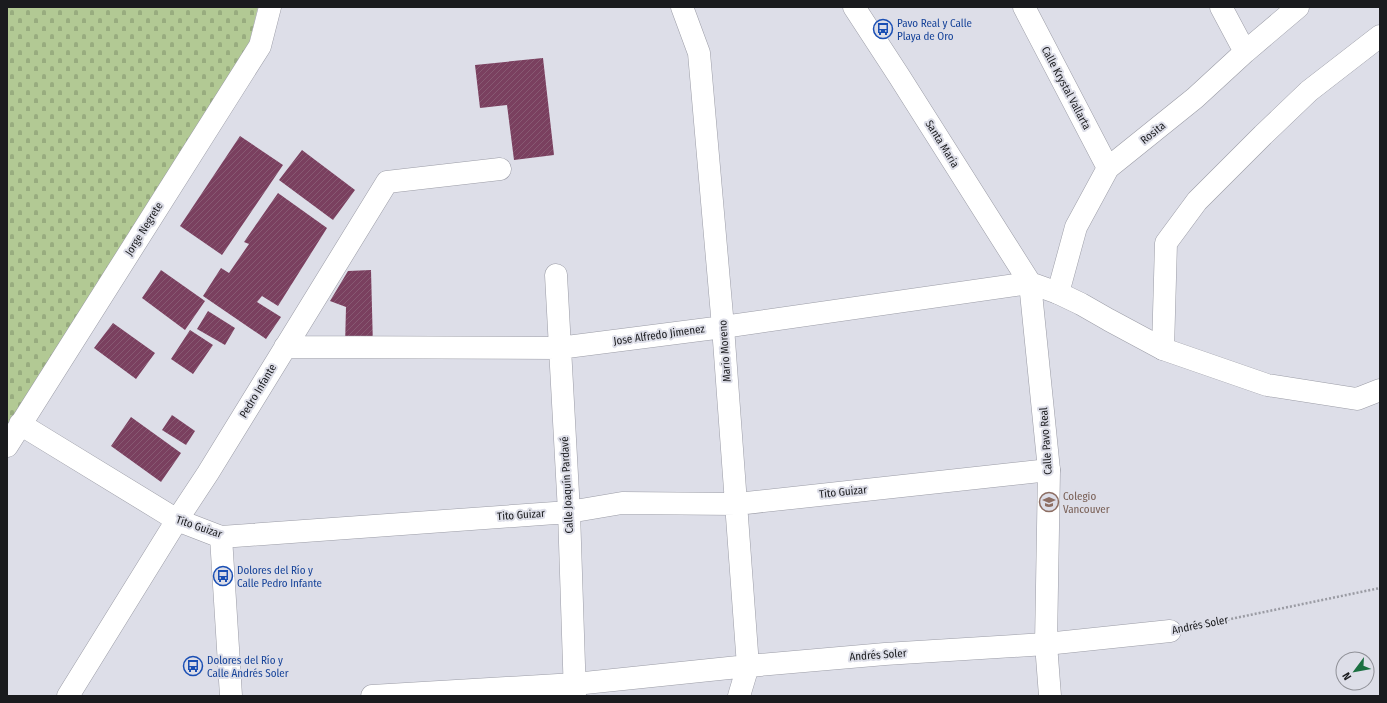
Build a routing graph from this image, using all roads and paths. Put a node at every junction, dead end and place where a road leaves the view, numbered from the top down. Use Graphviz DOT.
graph roads {
  1 [pos="270,7"];
  2 [pos="682,7"];
  3 [pos="854,7"];
  4 [pos="1024,7"];
  5 [pos="1221,7"];
  6 [pos="1298,7"];
  7 [pos="1380,36"];
  8 [pos="1245,52"];
  9 [pos="1108,168"];
  10 [pos="500,169"];
  11 [pos="556,275"];
  12 [pos="1030,282"];
  13 [pos="1058,293"];
  14 [pos="723,327"];
  15 [pos="285,347"];
  16 [pos="559,348"];
  17 [pos="1163,349"];
  18 [pos="1380,390"];
  19 [pos="20,424"];
  20 [pos="7,446"];
  21 [pos="1049,470"];
  22 [pos="737,504"];
  23 [pos="569,512"];
  24 [pos="177,520"];
  25 [pos="221,537"];
  26 [pos="1380,588"];
  27 [pos="1170,631"];
  28 [pos="1046,644"];
  29 [pos="748,666"];
  30 [pos="575,690"];
  31 [pos="68,696"];
  32 [pos="231,696"];
  33 [pos="372,696"];
  34 [pos="739,696"];
  35 [pos="1050,696"];
  1 -- 19 [label="street, Jorge Negrete"];
  2 -- 14 [label="street, Mario Moreno"];
  3 -- 12 [label="street, Santa Maria"];
  4 -- 9 [label="street, Calle Krystal Vallarta"];
  5 -- 8 [label="street"];
  6 -- 8 [label="street, Rosita"];
  7 -- 17 [label="street"];
  8 -- 9 [label="street, Rosita"];
  9 -- 13 [label="street, Rosita"];
  10 -- 15 [label="street, Pedro Infante"];
  11 -- 16 [label="street, Calle Joaquín Pardavé"];
  12 -- 13 [label="street"];
  12 -- 14 [label="street, Jose Alfredo Jimenez"];
  12 -- 21 [label="street, Calle Pavo Real"];
  13 -- 17 [label="street"];
  14 -- 16 [label="street, Jose Alfredo Jimenez"];
  14 -- 22 [label="street, Mario Moreno"];
  15 -- 16 [label="street, Jose Alfredo Jimenez"];
  15 -- 24 [label="street, Pedro Infante"];
  16 -- 23 [label="street, Calle Joaquín Pardavé"];
  17 -- 18 [label="street"];
  19 -- 20 [label="street, Jorge Negrete"];
  19 -- 24 [label="street, Tito Guizar"];
  21 -- 22 [label="street, Tito Guizar"];
  21 -- 28 [label="street, Calle Pavo Real"];
  22 -- 23 [label="street, Tito Guizar"];
  22 -- 29 [label="street, Mario Moreno"];
  23 -- 25 [label="street, Tito Guizar"];
  23 -- 30 [label="street, Calle Joaquín Pardavé"];
  24 -- 25 [label="street, Tito Guizar"];
  24 -- 31 [label="street, Pedro Infante"];
  25 -- 32 [label="street"];
  26 -- 27 [label="path, Andrés Soler"];
  27 -- 28 [label="street, Andrés Soler"];
  28 -- 29 [label="street, Andrés Soler"];
  28 -- 35 [label="street, Calle Pavo Real"];
  29 -- 30 [label="street, Andrés Soler"];
  29 -- 34 [label="street, Mario Moreno"];
  30 -- 33 [label="street, Andrés Soler"];
}
